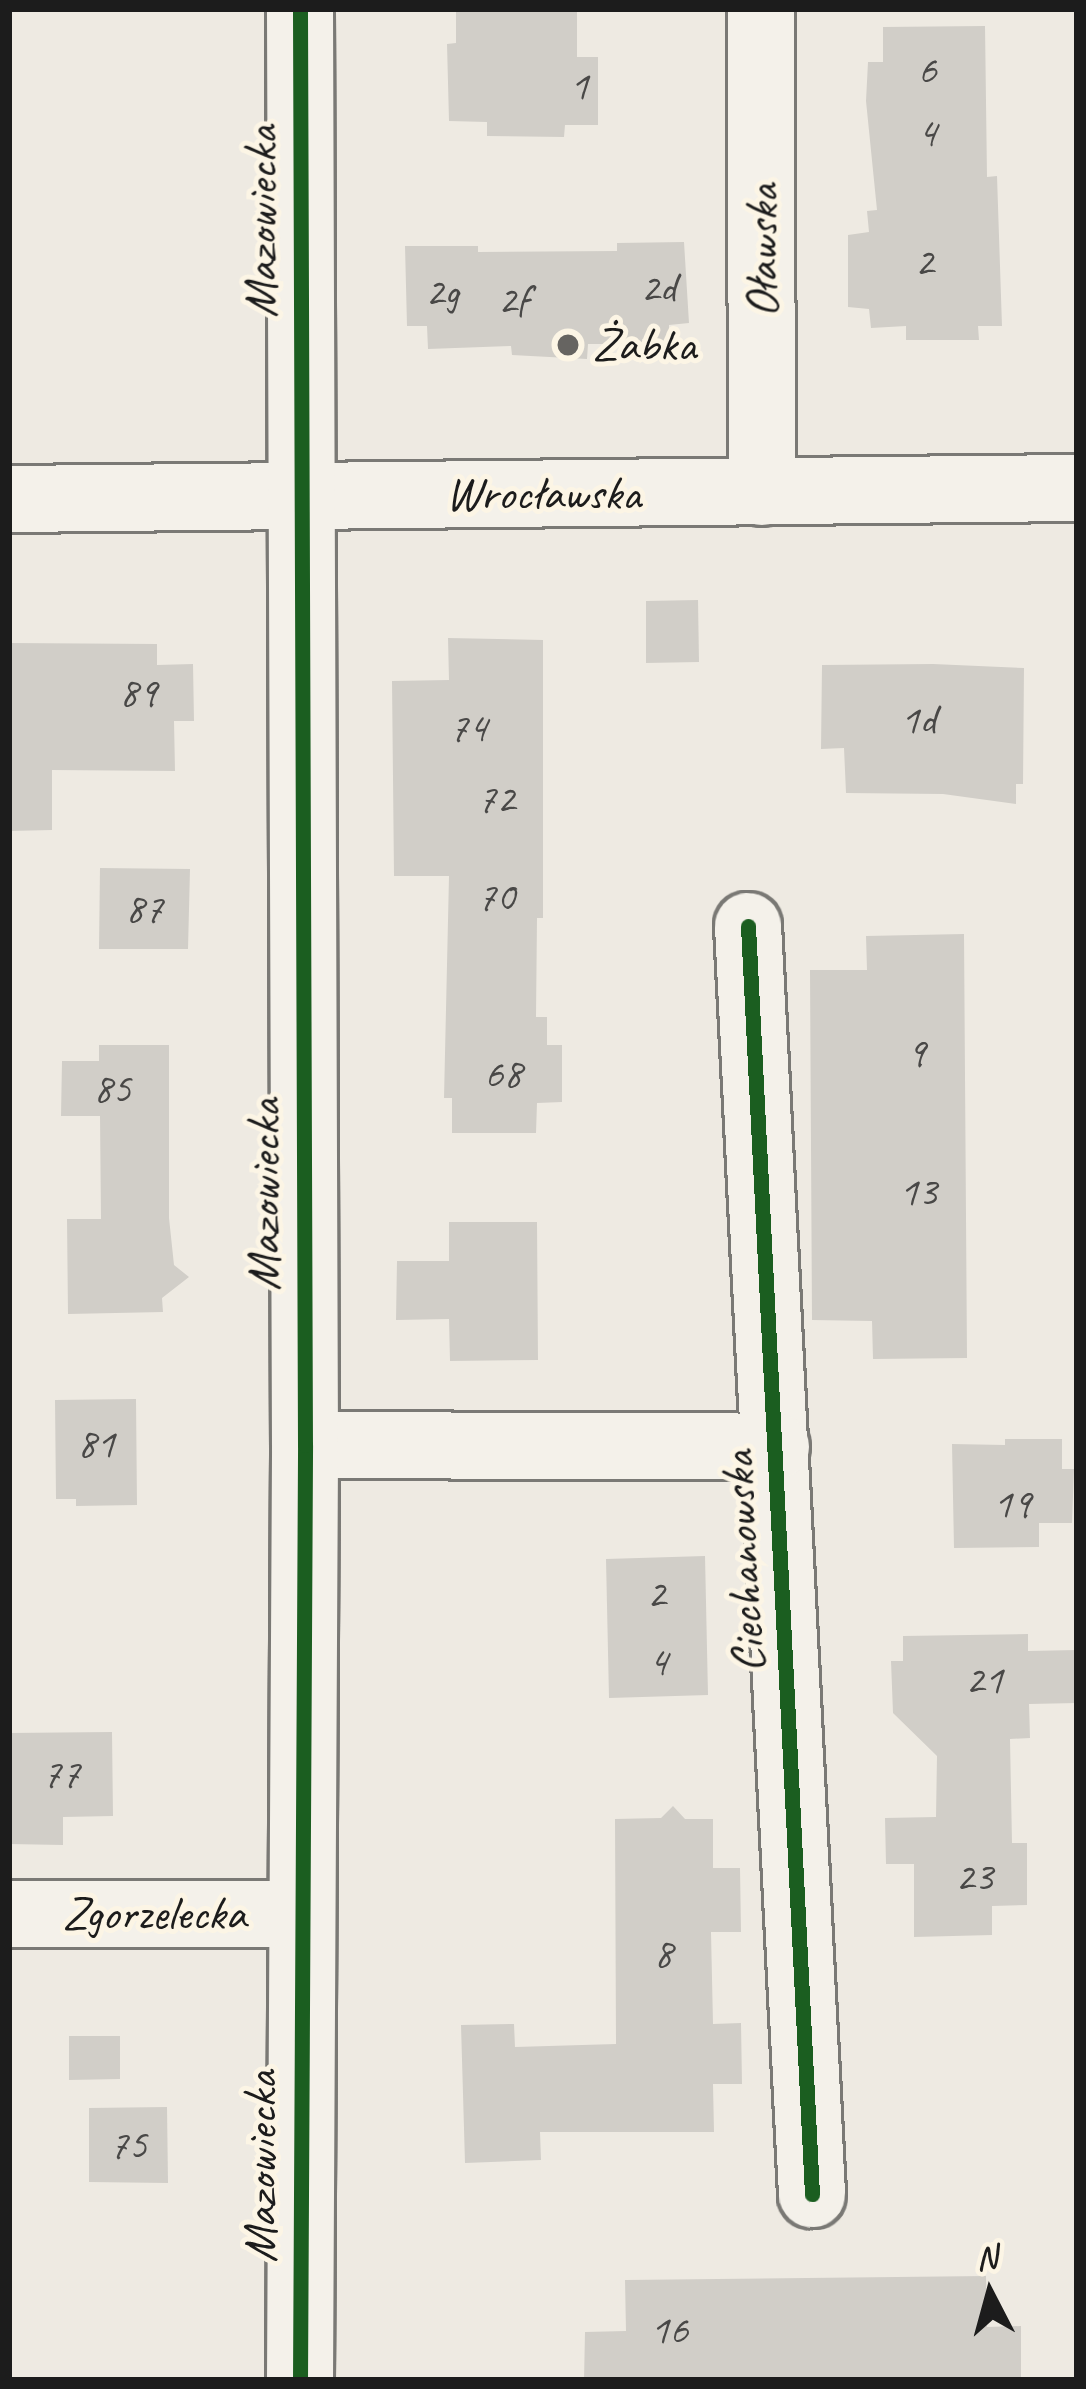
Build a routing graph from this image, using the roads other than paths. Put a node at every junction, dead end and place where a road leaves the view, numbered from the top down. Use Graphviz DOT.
graph roads {
  1 [pos="300,9"];
  2 [pos="761,9"];
  3 [pos="1077,488"];
  4 [pos="762,492"];
  5 [pos="299,496"];
  6 [pos="9,499"];
  7 [pos="748,926"];
  8 [pos="305,1445"];
  9 [pos="776,1447"];
  10 [pos="9,1914"];
  11 [pos="300,1914"];
  12 [pos="812,2194"];
  13 [pos="300,2380"];
  1 -- 5 [label="street, Mazowiecka"];
  2 -- 4 [label="street, Oławska"];
  3 -- 4 [label="street, Wrocławska"];
  4 -- 5 [label="street, Wrocławska"];
  5 -- 6 [label="street, Wrocławska"];
  5 -- 8 [label="street, Mazowiecka"];
  7 -- 9 [label="street, Ciechanowska"];
  8 -- 9 [label="street, Ciechanowska"];
  8 -- 11 [label="street, Mazowiecka"];
  9 -- 12 [label="street, Ciechanowska"];
  10 -- 11 [label="street, Zgorzelecka"];
  11 -- 13 [label="street, Mazowiecka"];
}
